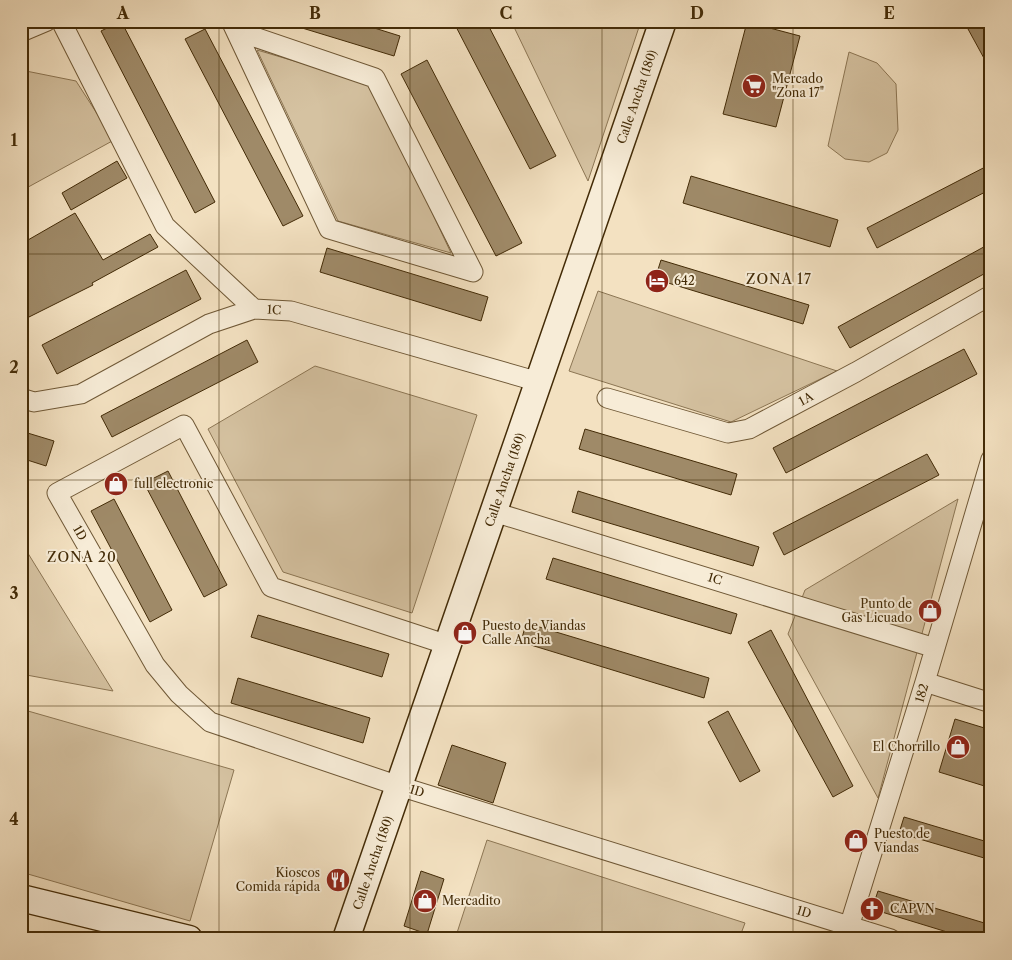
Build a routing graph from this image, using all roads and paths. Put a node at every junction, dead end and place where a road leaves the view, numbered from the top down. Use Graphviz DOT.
graph roads {
  1 [pos="47,21"];
  2 [pos="61,21"];
  3 [pos="663,21"];
  4 [pos="234,26"];
  5 [pos="21,32"];
  6 [pos="991,295"];
  7 [pos="254,309"];
  8 [pos="539,382"];
  9 [pos="21,398"];
  10 [pos="607,398"];
  11 [pos="991,460"];
  12 [pos="494,512"];
  13 [pos="448,645"];
  14 [pos="935,648"];
  15 [pos="925,682"];
  16 [pos="991,703"];
  17 [pos="399,786"];
  18 [pos="21,898"];
  19 [pos="849,926"];
  20 [pos="189,939"];
  21 [pos="346,939"];
  22 [pos="891,939"];
  1 -- 5 [label="street"];
  2 -- 7 [label="street"];
  3 -- 8 [label="street, Calle Ancha (180)"];
  4 -- 4 [label="street"];
  6 -- 10 [label="street, 1A"];
  7 -- 8 [label="street, 1C"];
  7 -- 9 [label="street, 1C"];
  8 -- 12 [label="street, Calle Ancha (180)"];
  11 -- 14 [label="street, 182"];
  12 -- 13 [label="street, Calle Ancha (180)"];
  12 -- 14 [label="street, 1C"];
  13 -- 17 [label="street, Calle Ancha (180)"];
  13 -- 17 [label="street, 1D"];
  14 -- 15 [label="street, 182"];
  15 -- 16 [label="street"];
  15 -- 19 [label="street, 182"];
  17 -- 19 [label="street, 1D"];
  17 -- 21 [label="street, Calle Ancha (180)"];
  18 -- 20 [label="street"];
  19 -- 22 [label="street, 1D"];
}
